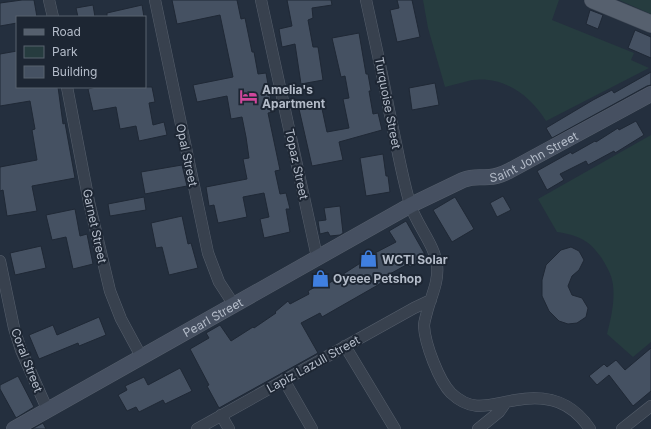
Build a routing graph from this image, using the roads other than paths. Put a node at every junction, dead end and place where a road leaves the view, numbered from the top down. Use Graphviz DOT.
graph roads {
  1 [pos="49,0"];
  2 [pos="155,0"];
  3 [pos="262,0"];
  4 [pos="366,0"];
  5 [pos="593,0"];
  6 [pos="53,16"];
  7 [pos="651,24"];
  8 [pos="67,88"];
  9 [pos="651,94"];
  10 [pos="411,205"];
  11 [pos="317,257"];
  12 [pos="0,261"];
  13 [pos="431,300"];
  14 [pos="234,305"];
  15 [pos="345,346"];
  16 [pos="142,358"];
  17 [pos="284,380"];
  18 [pos="506,402"];
  19 [pos="651,406"];
  20 [pos="48,411"];
  21 [pos="222,415"];
  22 [pos="14,429"];
  23 [pos="196,429"];
  24 [pos="229,429"];
  25 [pos="312,429"];
  26 [pos="395,429"];
  27 [pos="478,429"];
  28 [pos="590,429"];
  29 [pos="622,429"];
  1 -- 6 [label="street"];
  2 -- 14 [label="street, Opal Street"];
  3 -- 11 [label="street, Topaz Street"];
  4 -- 10 [label="street, Turquoise Street"];
  5 -- 7 [label="main road"];
  8 -- 16 [label="street, Garnet Street"];
  9 -- 10 [label="street, Saint John Street"];
  10 -- 11 [label="street, Pearl Street"];
  10 -- 13 [label="street, Turquoise Street"];
  11 -- 14 [label="street, Pearl Street"];
  12 -- 20 [label="street, Coral Street"];
  13 -- 15 [label="street, Lapiz Lazull Street"];
  13 -- 18 [label="street, Turquoise Street"];
  14 -- 16 [label="street, Pearl Street"];
  15 -- 17 [label="street, Lapiz Lazull Street"];
  15 -- 26 [label="street"];
  16 -- 20 [label="street, Pearl Street"];
  17 -- 21 [label="street, Lapiz Lazull Street"];
  17 -- 25 [label="street"];
  18 -- 27 [label="street"];
  18 -- 28 [label="street, Turquoise Street"];
  19 -- 29 [label="street"];
  20 -- 22 [label="street, Pearl Street"];
  21 -- 23 [label="street, Lapiz Lazull Street"];
  21 -- 24 [label="street"];
}
